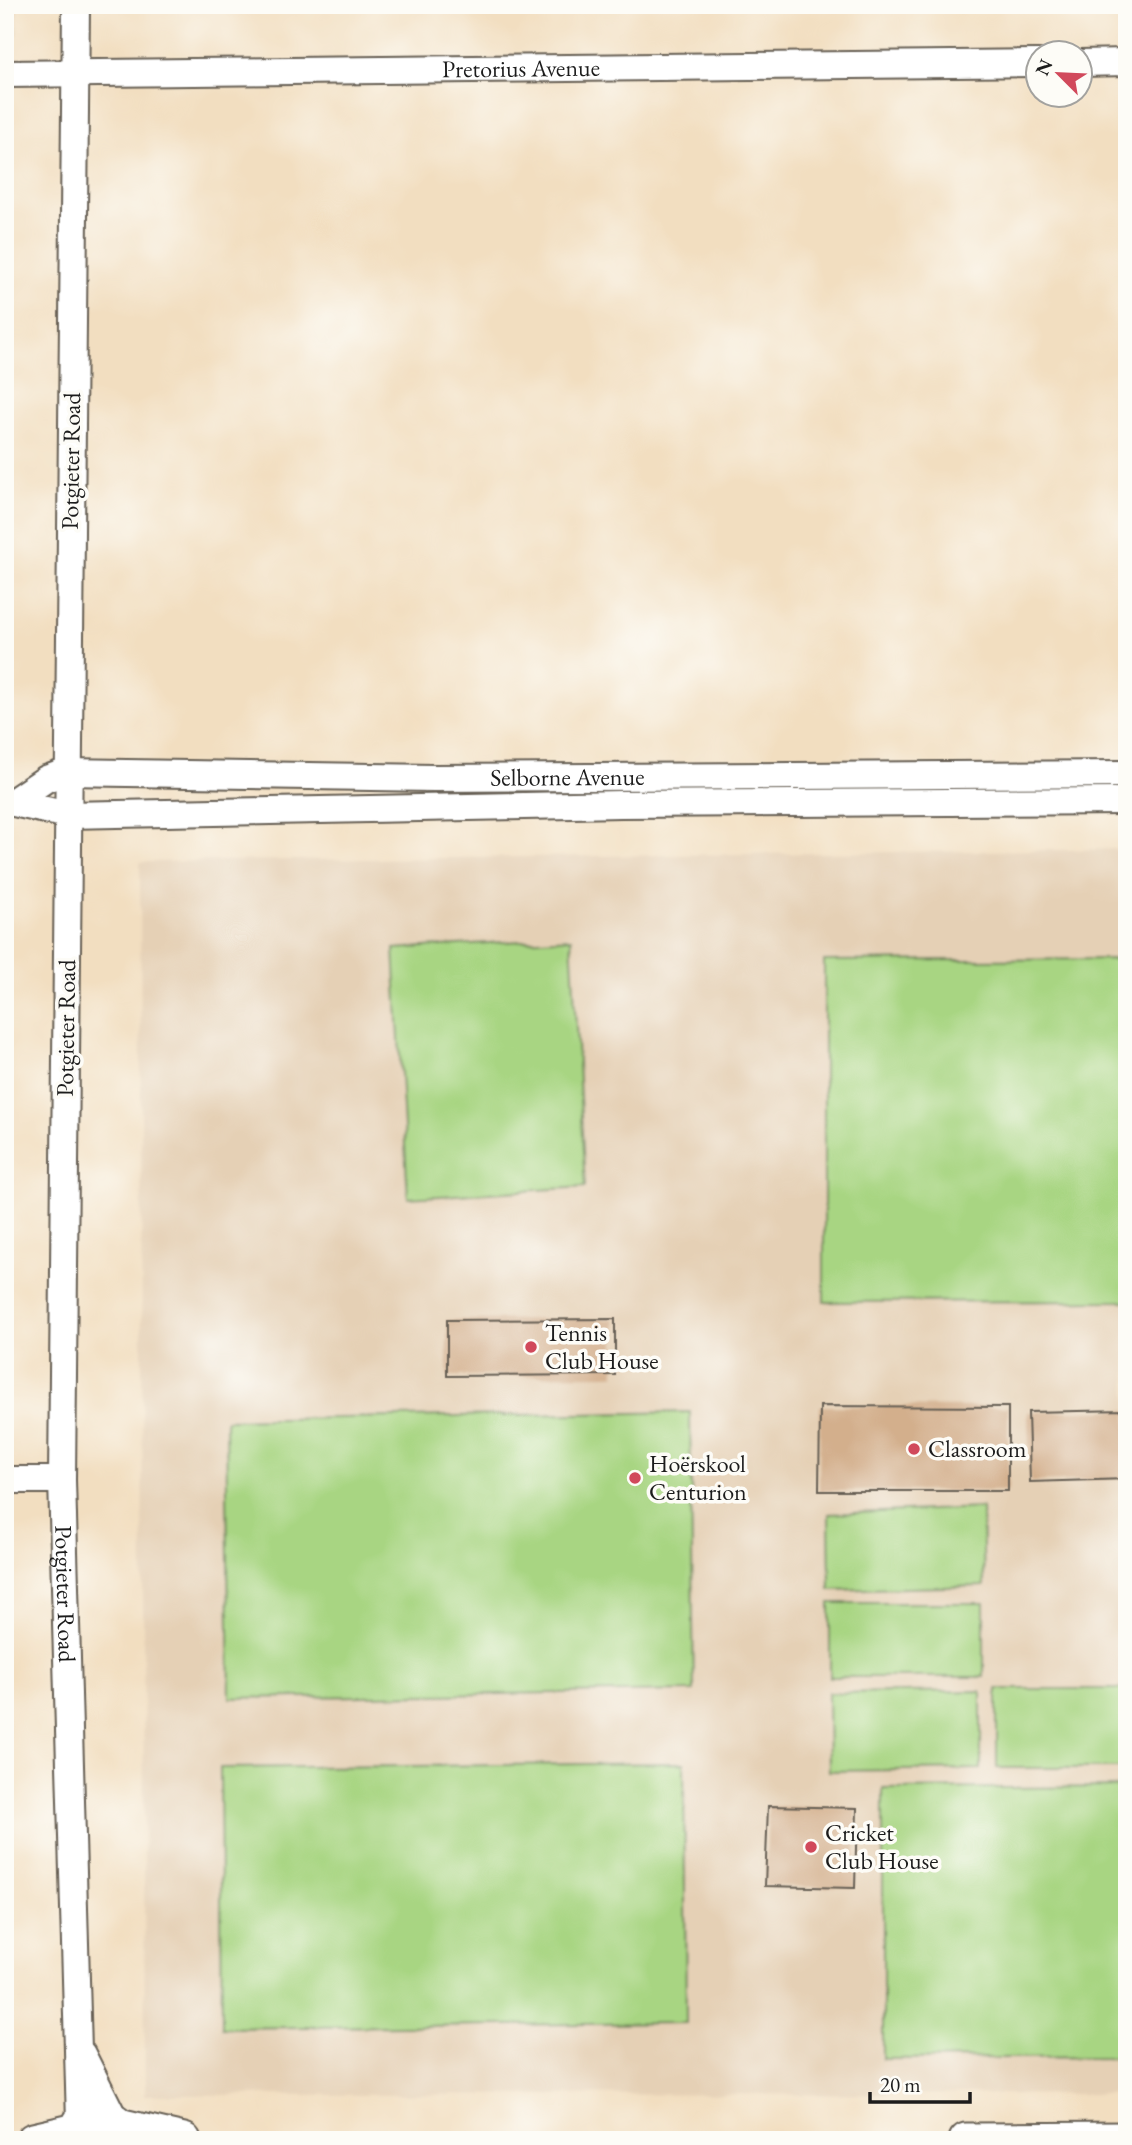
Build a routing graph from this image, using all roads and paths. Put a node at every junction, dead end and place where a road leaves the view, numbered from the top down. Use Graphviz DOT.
graph roads {
  1 [pos="76,5"];
  2 [pos="1127,62"];
  3 [pos="1024,63"];
  4 [pos="1094,63"];
  5 [pos="5,74"];
  6 [pos="77,74"];
  7 [pos="66,772"];
  8 [pos="1127,774"];
  9 [pos="623,777"];
  10 [pos="434,778"];
  11 [pos="898,788"];
  12 [pos="10,801"];
  13 [pos="1127,801"];
  14 [pos="621,804"];
  15 [pos="433,807"];
  16 [pos="68,815"];
  17 [pos="5,1480"];
  18 [pos="62,1480"];
  19 [pos="79,2049"];
  20 [pos="122,2128"];
  21 [pos="74,2131"];
  22 [pos="1127,2139"];
  23 [pos="33,2140"];
  24 [pos="184,2140"];
  25 [pos="966,2140"];
  1 -- 6 [label="street, Potgieter Road"];
  2 -- 4 [label="street"];
  3 -- 6 [label="street, Pretorius Avenue"];
  5 -- 6 [label="street, Pretorius Avenue"];
  6 -- 7 [label="street, Potgieter Road"];
  7 -- 10 [label="street, Selborne Avenue"];
  7 -- 12 [label="street, Selborne Avenue"];
  7 -- 16 [label="street, Potgieter Road"];
  8 -- 11 [label="street, Selborne Avenue"];
  9 -- 10 [label="street, Selborne Avenue"];
  9 -- 11 [label="street, Selborne Avenue"];
  9 -- 14 [label="street"];
  10 -- 15 [label="street"];
  11 -- 13 [label="street, Selborne Avenue"];
  11 -- 14 [label="street, Selborne Avenue"];
  12 -- 16 [label="street, Selborne Avenue"];
  14 -- 15 [label="street, Selborne Avenue"];
  15 -- 16 [label="street, Selborne Avenue"];
  16 -- 18 [label="street, Potgieter Road"];
  17 -- 18 [label="street"];
  18 -- 19 [label="street, Potgieter Road"];
  19 -- 20 [label="street, Potgieter Road"];
  19 -- 21 [label="street, Potgieter Road"];
  20 -- 21 [label="street"];
  20 -- 24 [label="street"];
  21 -- 23 [label="street"];
  22 -- 25 [label="street"];
}
